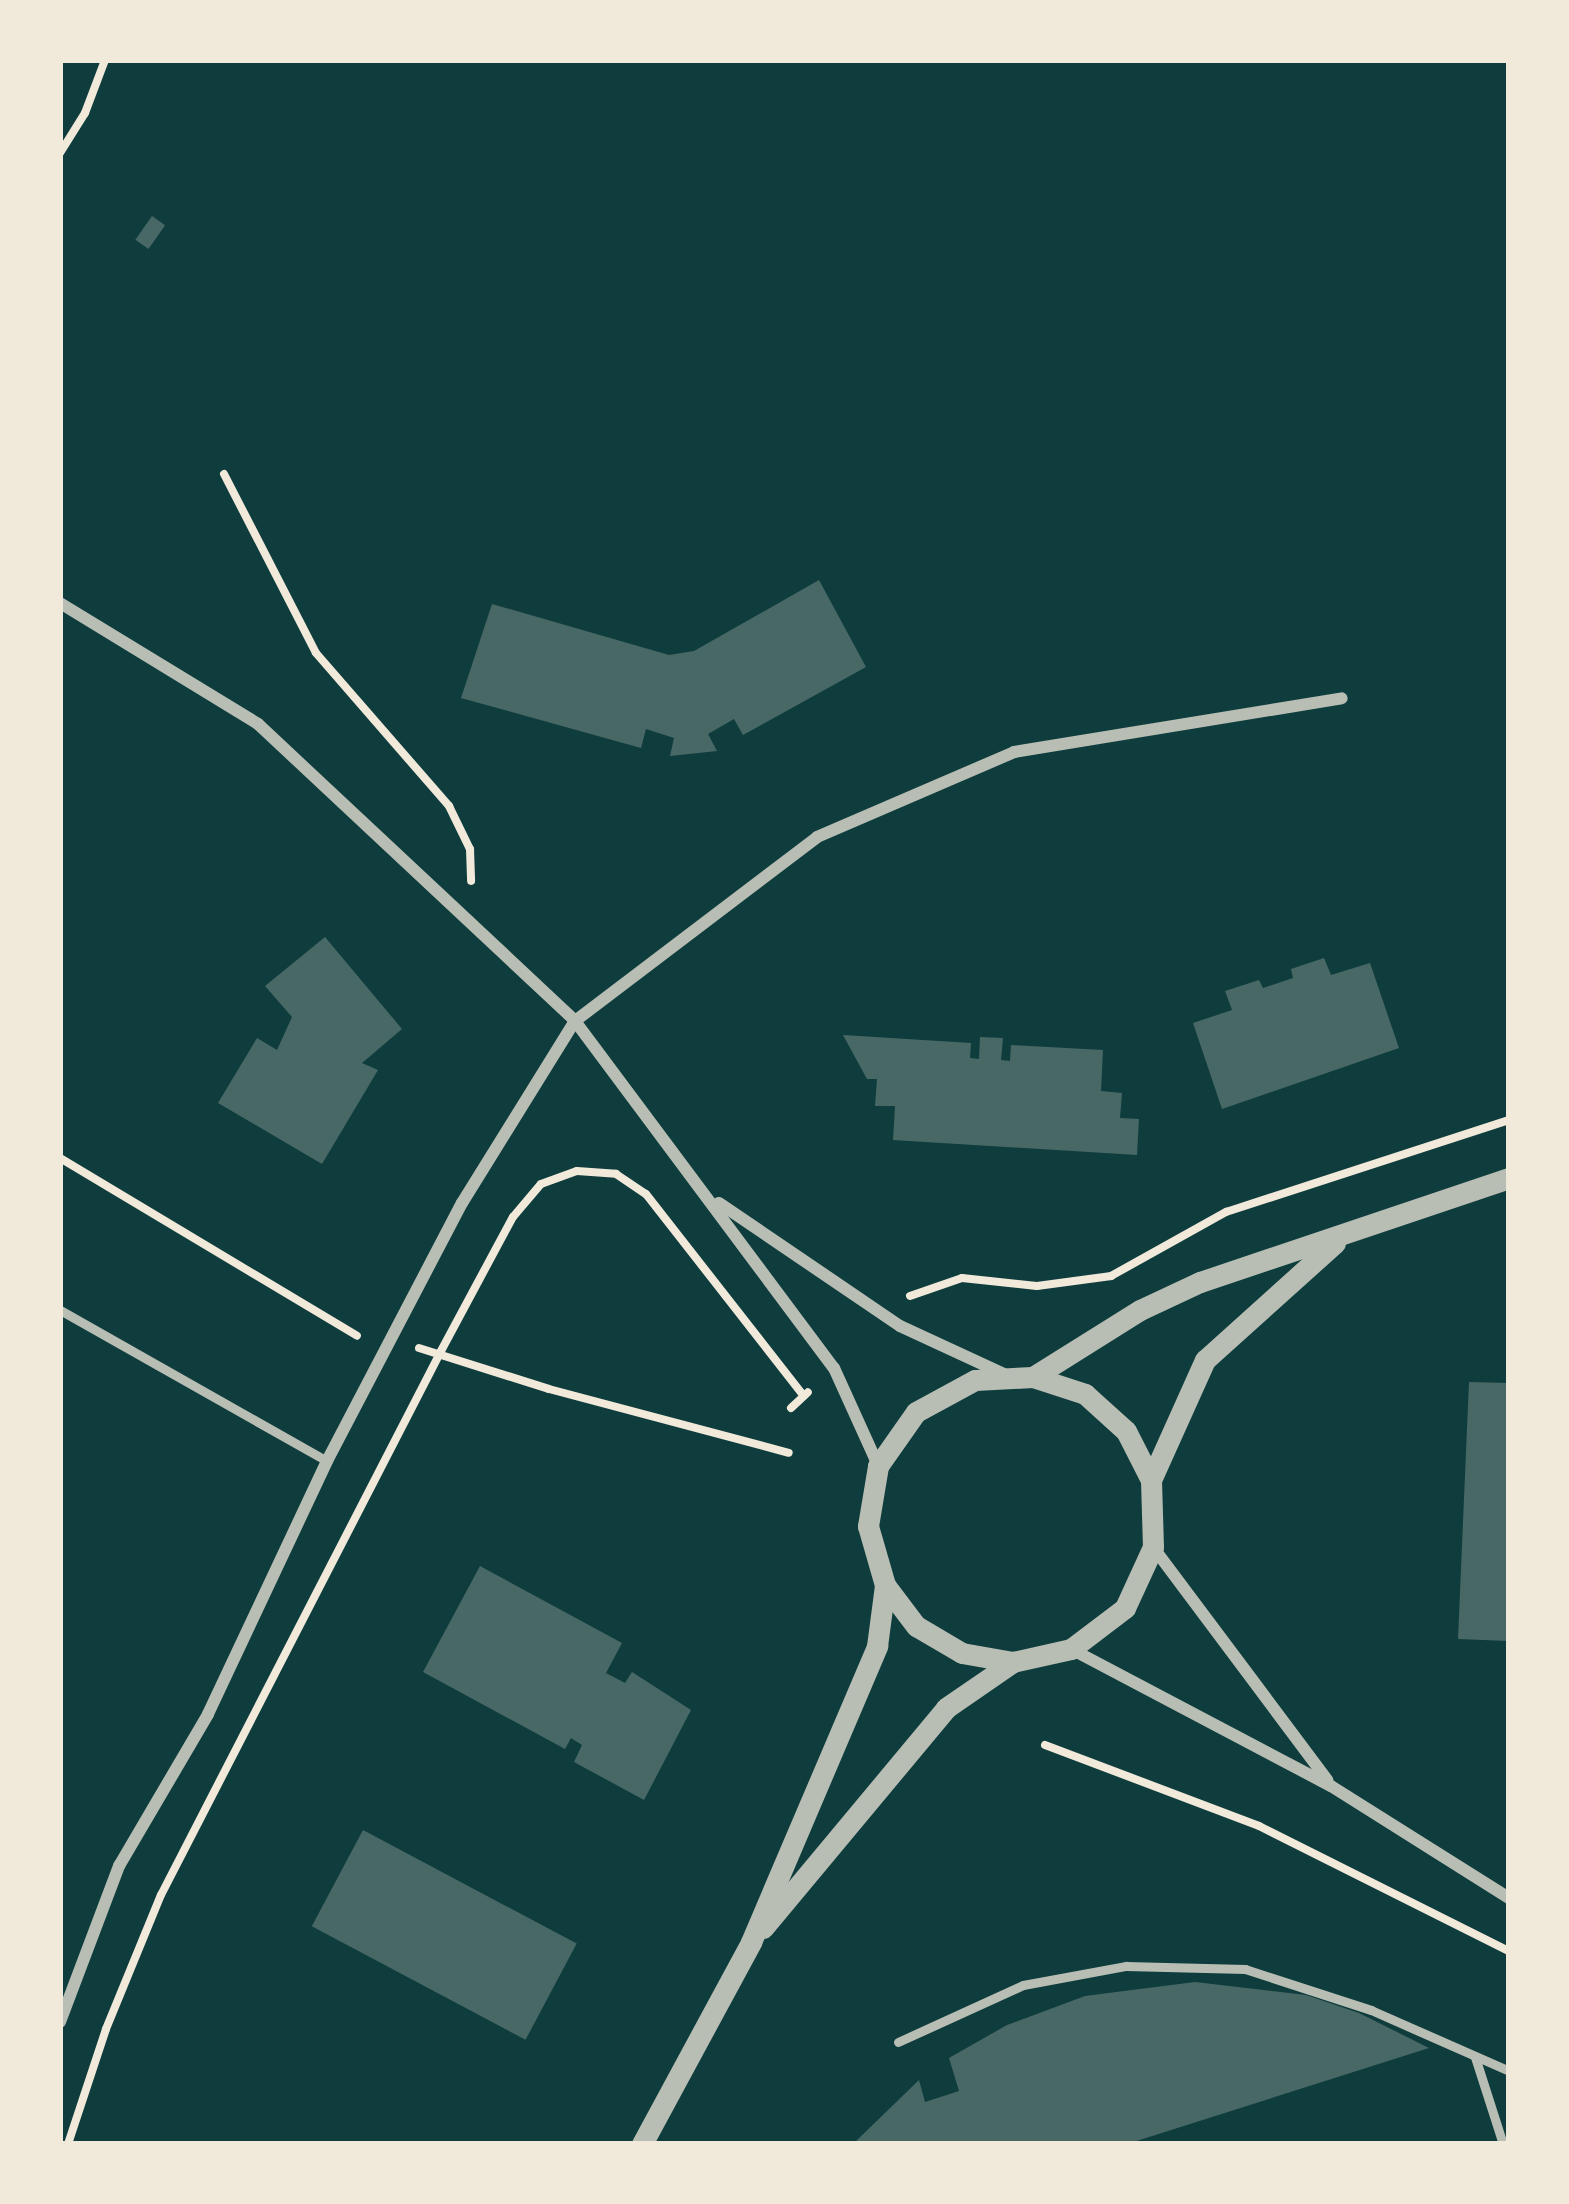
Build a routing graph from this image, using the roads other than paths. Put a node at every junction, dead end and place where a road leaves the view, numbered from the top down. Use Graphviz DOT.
graph roads {
  1 [pos="60,603"];
  2 [pos="1342,698"];
  3 [pos="575,1021"];
  4 [pos="1509,1178"];
  5 [pos="708,1195"];
  6 [pos="1340,1239"];
  7 [pos="60,1310"];
  8 [pos="1023,1377"];
  9 [pos="328,1461"];
  10 [pos="878,1466"];
  11 [pos="1151,1480"];
  12 [pos="1153,1547"];
  13 [pos="885,1585"];
  14 [pos="1071,1649"];
  15 [pos="1012,1662"];
  16 [pos="1331,1786"];
  17 [pos="1509,1898"];
  18 [pos="751,1942"];
  19 [pos="60,2022"];
  20 [pos="898,2042"];
  21 [pos="1475,2056"];
  22 [pos="1509,2071"];
  23 [pos="641,2144"];
  24 [pos="1503,2144"];
  1 -- 3 [label="street"];
  2 -- 3 [label="street"];
  3 -- 5 [label="street"];
  3 -- 9 [label="street"];
  4 -- 6 [label="street"];
  5 -- 8 [label="street"];
  5 -- 10 [label="street"];
  6 -- 8 [label="street"];
  6 -- 11 [label="street"];
  7 -- 9 [label="lane"];
  8 -- 10 [label="street"];
  8 -- 11 [label="street"];
  9 -- 19 [label="street"];
  10 -- 13 [label="street"];
  11 -- 12 [label="street"];
  12 -- 14 [label="street"];
  12 -- 16 [label="street"];
  13 -- 15 [label="street"];
  13 -- 18 [label="street"];
  14 -- 15 [label="street"];
  14 -- 16 [label="street"];
  15 -- 18 [label="street"];
  16 -- 17 [label="street"];
  18 -- 23 [label="street"];
  20 -- 21 [label="lane"];
  21 -- 22 [label="lane"];
  21 -- 24 [label="lane"];
}
